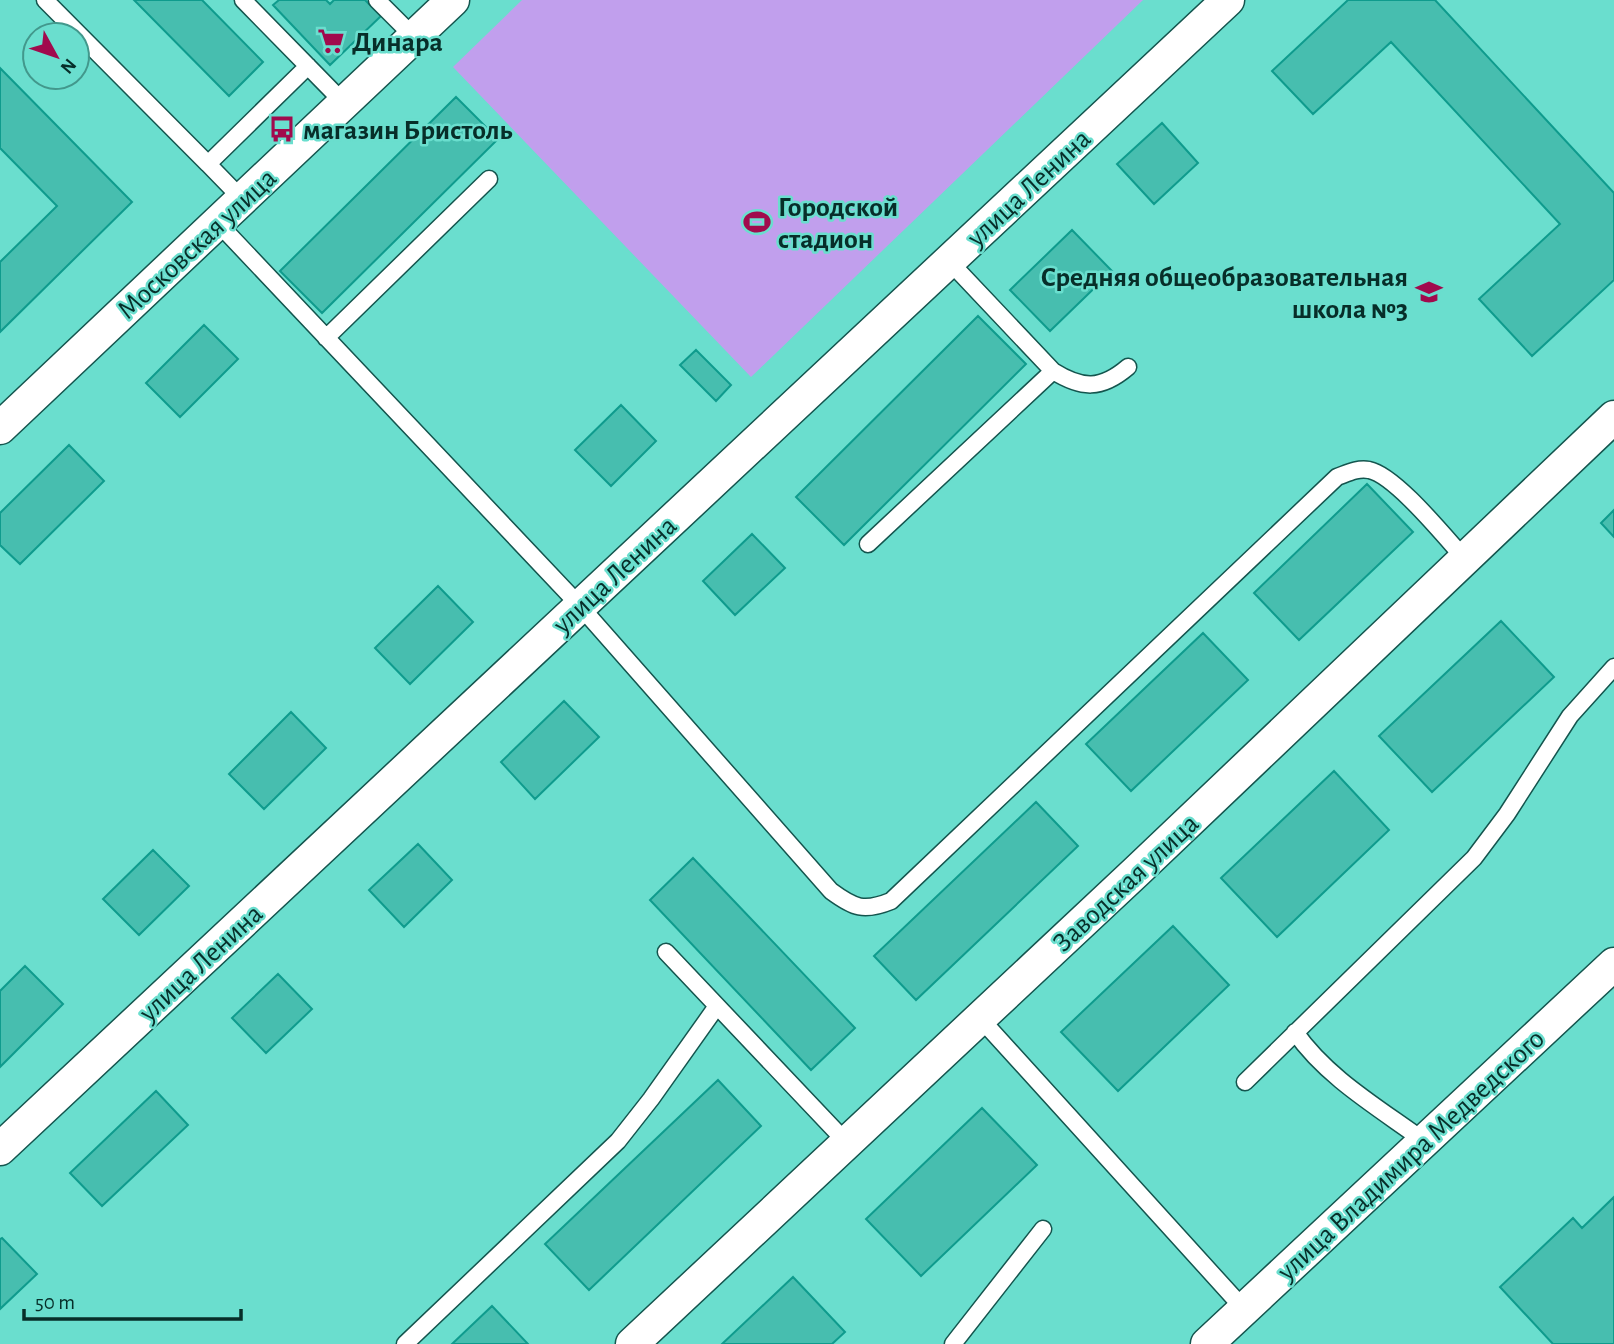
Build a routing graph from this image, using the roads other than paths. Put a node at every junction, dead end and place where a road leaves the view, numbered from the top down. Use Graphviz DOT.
graph roads {
  1 [pos="45,0"];
  2 [pos="243,0"];
  3 [pos="377,0"];
  4 [pos="453,0"];
  5 [pos="1228,0"];
  6 [pos="414,37"];
  7 [pos="308,66"];
  8 [pos="344,103"];
  9 [pos="208,164"];
  10 [pos="489,179"];
  11 [pos="242,199"];
  12 [pos="217,222"];
  13 [pos="949,261"];
  14 [pos="326,338"];
  15 [pos="1128,367"];
  16 [pos="1052,371"];
  17 [pos="1614,418"];
  18 [pos="0,428"];
  19 [pos="868,544"];
  20 [pos="1465,559"];
  21 [pos="580,606"];
  22 [pos="1614,667"];
  23 [pos="666,952"];
  24 [pos="1614,964"];
  25 [pos="717,1006"];
  26 [pos="980,1018"];
  27 [pos="1295,1031"];
  28 [pos="1245,1082"];
  29 [pos="1424,1141"];
  30 [pos="847,1143"];
  31 [pos="0,1149"];
  32 [pos="1043,1229"];
  33 [pos="1244,1309"];
  34 [pos="405,1344"];
  35 [pos="632,1344"];
  36 [pos="953,1344"];
  37 [pos="1207,1344"];
  1 -- 9 [label="lane"];
  2 -- 7 [label="lane"];
  3 -- 6 [label="lane"];
  4 -- 6 [label="street, Московская улица"];
  5 -- 13 [label="street, улица Ленина"];
  6 -- 8 [label="street, Московская улица"];
  7 -- 8 [label="lane"];
  7 -- 9 [label="lane"];
  8 -- 11 [label="street, Московская улица"];
  9 -- 11 [label="lane"];
  10 -- 14 [label="lane"];
  11 -- 12 [label="street, Московская улица"];
  12 -- 14 [label="lane"];
  12 -- 18 [label="street, Московская улица"];
  13 -- 16 [label="lane"];
  13 -- 21 [label="street, улица Ленина"];
  14 -- 21 [label="lane"];
  15 -- 16 [label="lane"];
  16 -- 19 [label="lane"];
  17 -- 20 [label="street, Заводская улица"];
  20 -- 21 [label="lane"];
  20 -- 26 [label="street, Заводская улица"];
  21 -- 31 [label="street, улица Ленина"];
  22 -- 27 [label="lane"];
  23 -- 25 [label="lane"];
  24 -- 29 [label="street, улица Владимира Медведского"];
  25 -- 30 [label="lane"];
  25 -- 34 [label="lane"];
  26 -- 30 [label="street, Заводская улица"];
  26 -- 33 [label="lane"];
  27 -- 28 [label="lane"];
  27 -- 29 [label="lane"];
  29 -- 33 [label="street, улица Владимира Медведского"];
  30 -- 35 [label="street, Заводская улица"];
  32 -- 36 [label="lane"];
  33 -- 37 [label="street, улица Владимира Медведского"];
}
